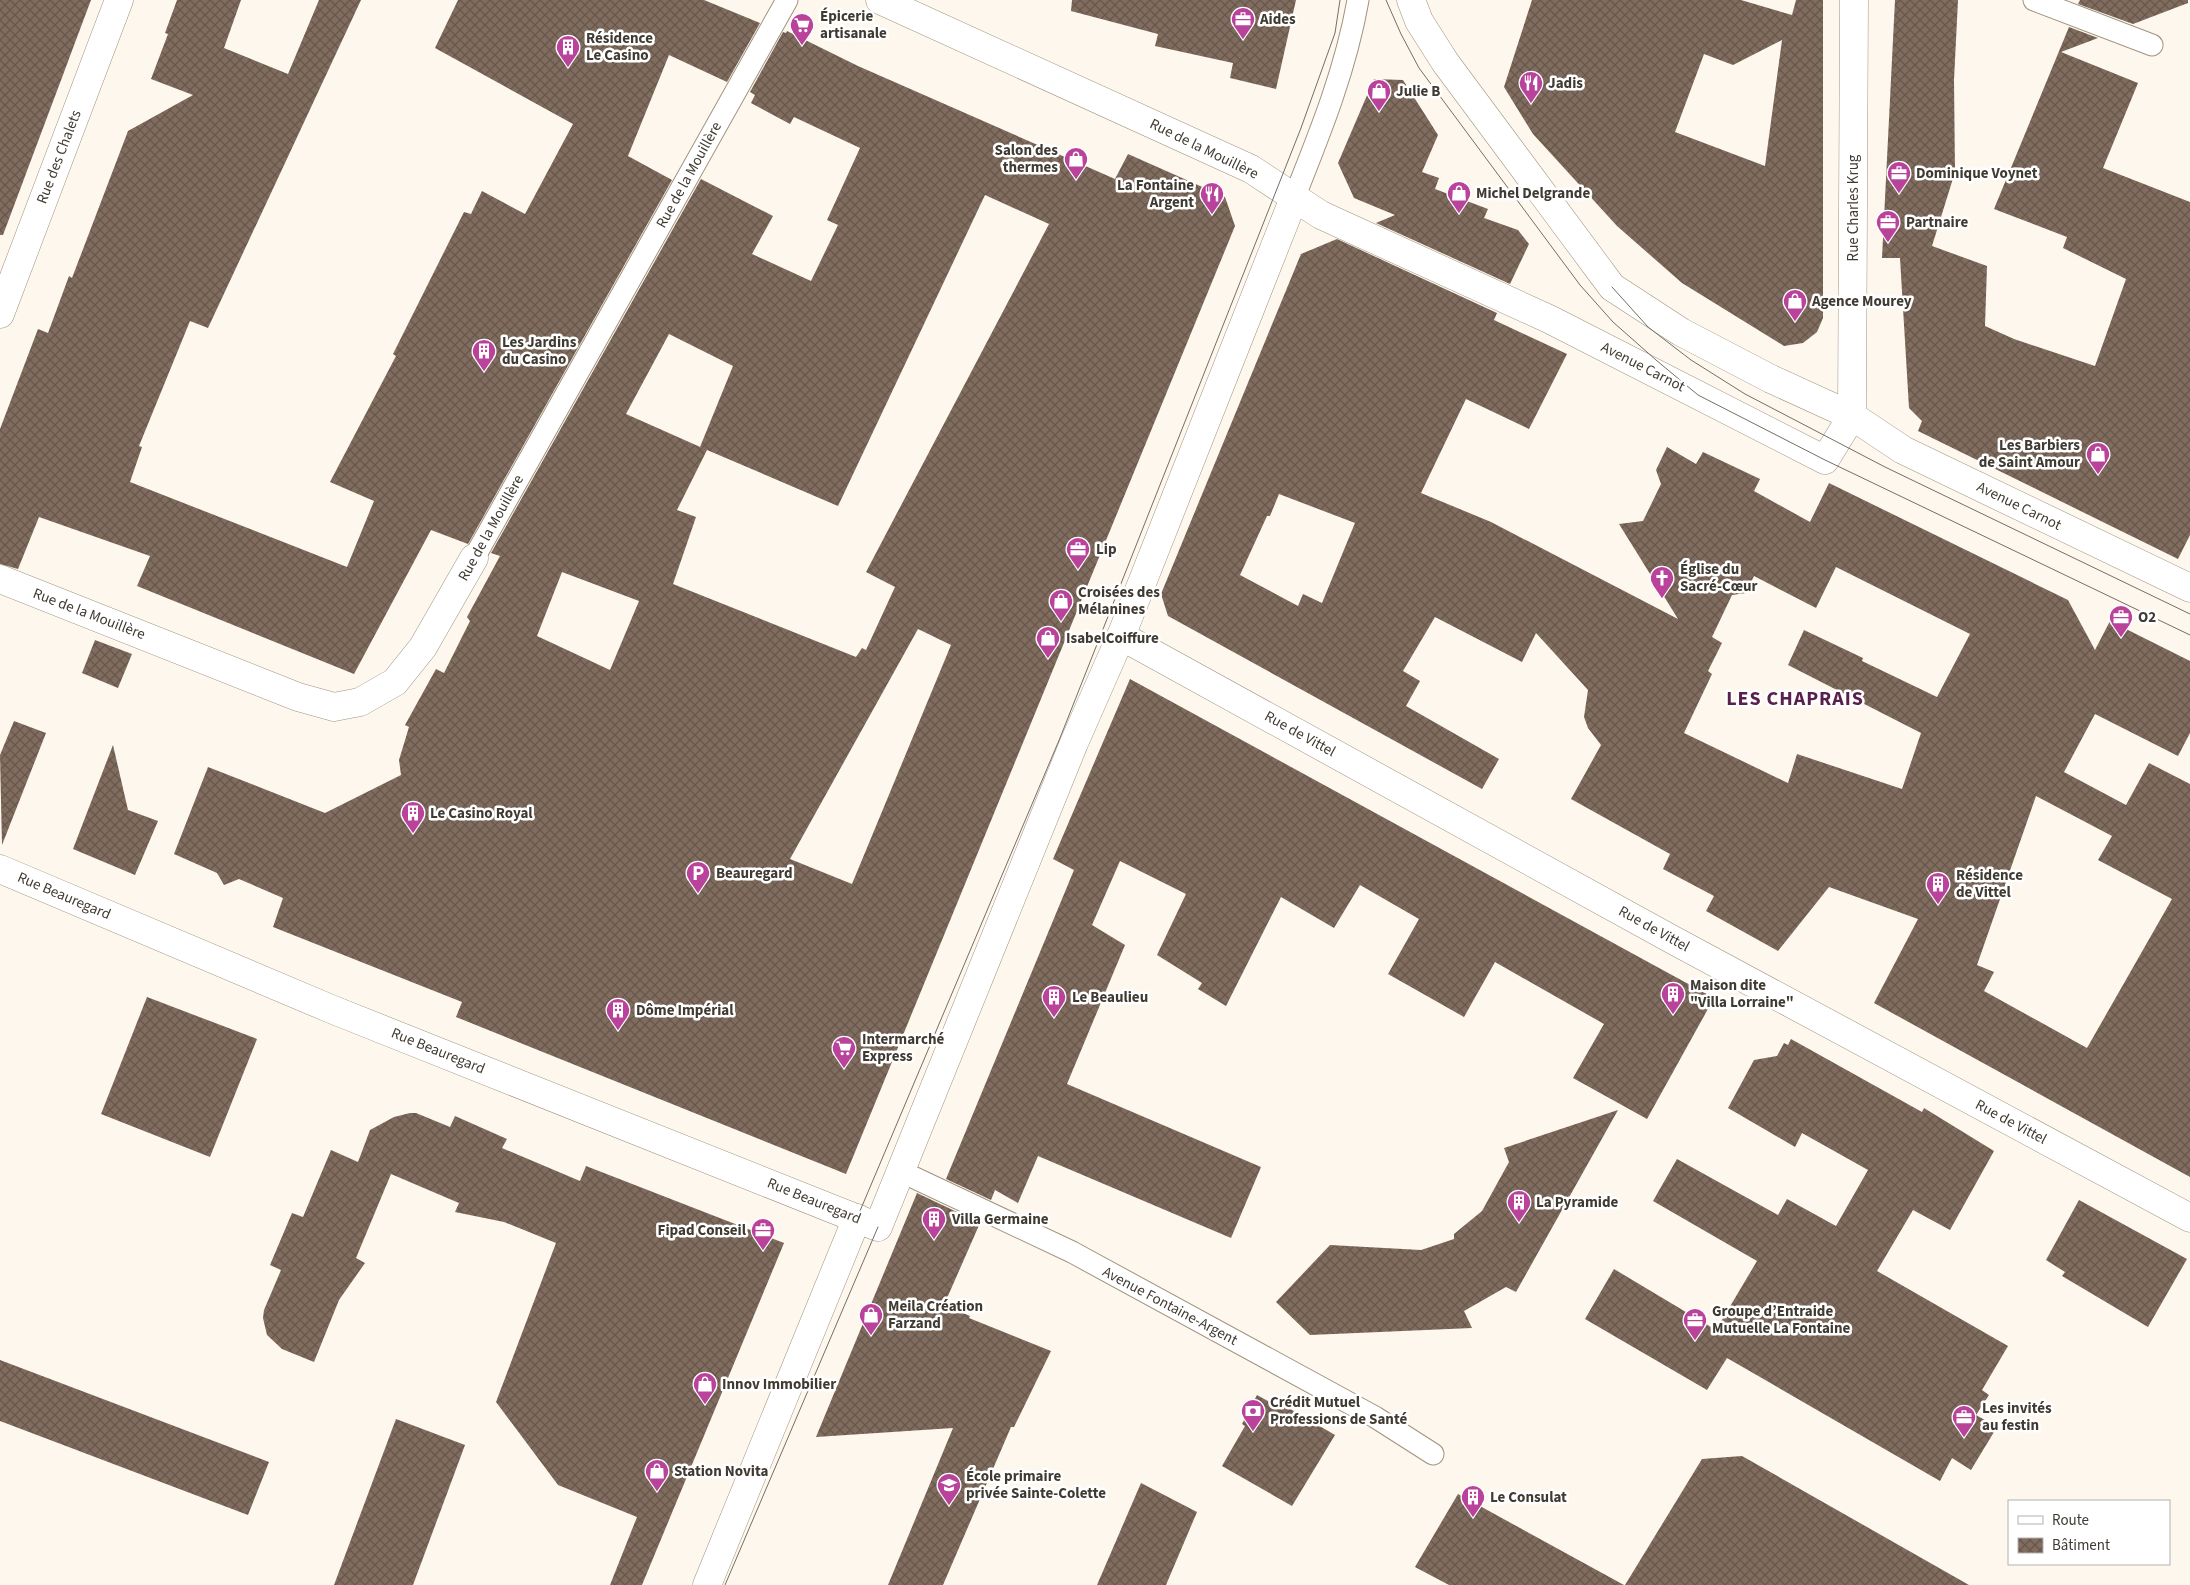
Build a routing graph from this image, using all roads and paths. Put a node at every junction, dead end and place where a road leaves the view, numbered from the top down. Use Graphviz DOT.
graph roads {
  1 [pos="118,0"];
  2 [pos="787,0"];
  3 [pos="880,0"];
  4 [pos="1358,0"];
  5 [pos="1411,0"];
  6 [pos="1854,0"];
  7 [pos="2034,0"];
  8 [pos="2152,45"];
  9 [pos="1294,198"];
  10 [pos="0,314"];
  11 [pos="1576,332"];
  12 [pos="1852,416"];
  13 [pos="474,558"];
  14 [pos="0,579"];
  15 [pos="2190,588"];
  16 [pos="1121,636"];
  17 [pos="0,869"];
  18 [pos="900,1171"];
  19 [pos="2190,1218"];
  20 [pos="867,1223"];
  21 [pos="1433,1454"];
  22 [pos="707,1585"];
  1 -- 10 [label="street, Rue des Chalets"];
  2 -- 13 [label="lane, Rue de la Mouillère"];
  3 -- 9 [label="street, Rue de la Mouillère"];
  4 -- 9 [label="lane"];
  5 -- 12 [label="street, Avenue Carnot"];
  6 -- 12 [label="street, Rue Charles Krug"];
  7 -- 8 [label="lane"];
  9 -- 11 [label="street, Rue de la Mouillère"];
  9 -- 16 [label="street"];
  11 -- 12 [label="street, Avenue Carnot"];
  12 -- 15 [label="street, Avenue Carnot"];
  13 -- 14 [label="street, Rue de la Mouillère"];
  16 -- 18 [label="street"];
  16 -- 19 [label="street, Rue de Vittel"];
  17 -- 20 [label="street, Rue Beauregard"];
  18 -- 20 [label="street"];
  18 -- 21 [label="lane, Avenue Fontaine-Argent"];
  20 -- 22 [label="street"];
}
